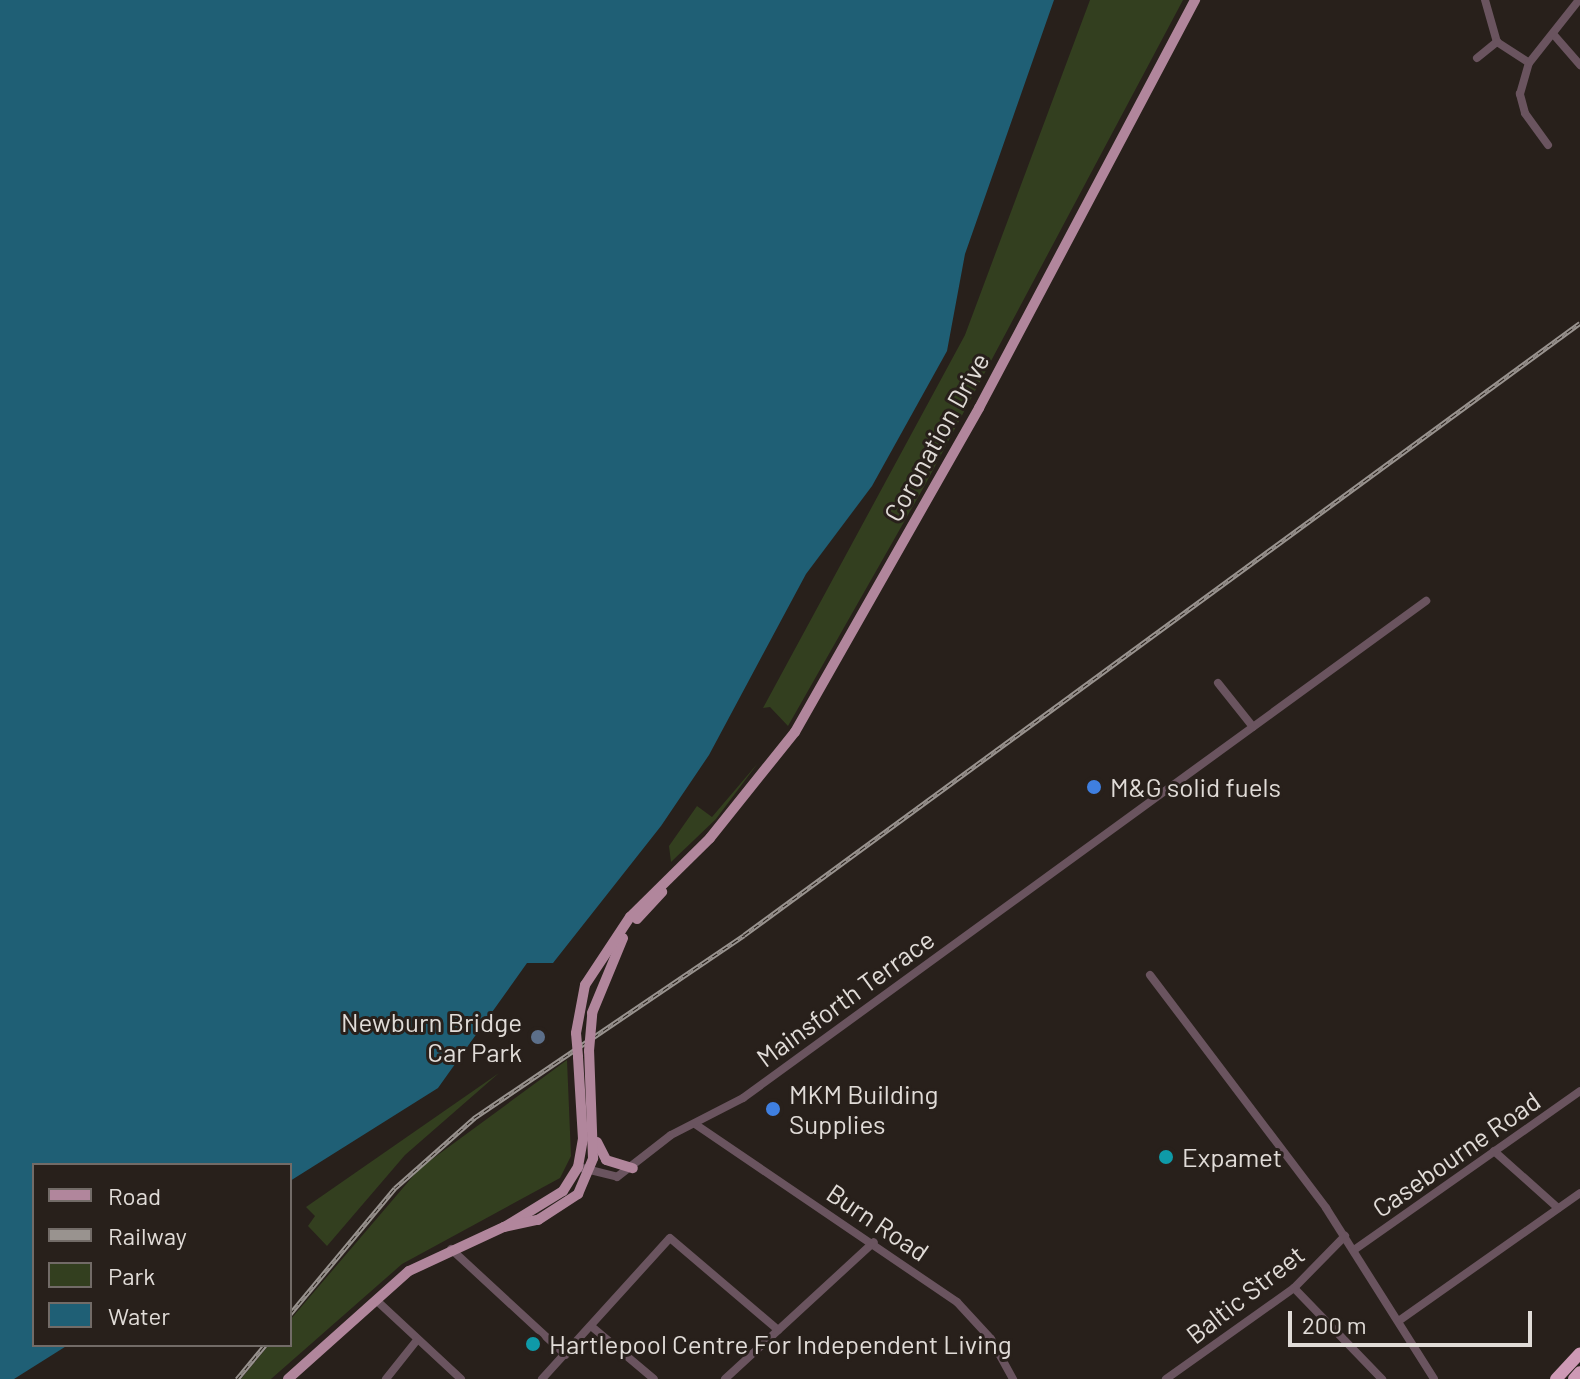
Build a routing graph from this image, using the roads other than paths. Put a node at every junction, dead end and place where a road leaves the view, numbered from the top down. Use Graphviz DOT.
graph roads {
  1 [pos="1195,0"];
  2 [pos="1485,0"];
  3 [pos="1579,0"];
  4 [pos="1554,35"];
  5 [pos="1497,42"];
  6 [pos="1477,58"];
  7 [pos="1529,63"];
  8 [pos="1580,65"];
  9 [pos="1548,145"];
  10 [pos="1426,601"];
  11 [pos="1218,683"];
  12 [pos="1253,727"];
  13 [pos="633,918"];
  14 [pos="1150,975"];
  15 [pos="1580,1091"];
  16 [pos="695,1124"];
  17 [pos="595,1132"];
  18 [pos="1494,1151"];
  19 [pos="578,1167"];
  20 [pos="633,1168"];
  21 [pos="591,1172"];
  22 [pos="1580,1193"];
  23 [pos="1558,1208"];
  24 [pos="504,1227"];
  25 [pos="1345,1236"];
  26 [pos="874,1242"];
  27 [pos="451,1249"];
  28 [pos="1354,1250"];
  29 [pos="1294,1288"];
  30 [pos="376,1300"];
  31 [pos="1400,1320"];
  32 [pos="591,1326"];
  33 [pos="778,1330"];
  34 [pos="417,1340"];
  35 [pos="1580,1353"];
  36 [pos="566,1355"];
  37 [pos="1580,1372"];
  38 [pos="288,1379"];
  39 [pos="386,1379"];
  40 [pos="461,1379"];
  41 [pos="542,1379"];
  42 [pos="654,1379"];
  43 [pos="725,1379"];
  44 [pos="1013,1379"];
  45 [pos="1166,1379"];
  46 [pos="1382,1379"];
  47 [pos="1434,1379"];
  48 [pos="1556,1379"];
  49 [pos="1574,1379"];
  1 -- 13 [label="main road, Coronation Drive"];
  2 -- 5 [label="street"];
  3 -- 4 [label="street"];
  4 -- 7 [label="street"];
  4 -- 8 [label="street"];
  5 -- 6 [label="street"];
  5 -- 7 [label="street"];
  7 -- 9 [label="street"];
  10 -- 12 [label="street, Mainsforth Terrace"];
  11 -- 12 [label="street"];
  12 -- 16 [label="street, Mainsforth Terrace"];
  13 -- 17 [label="main road, bridge"];
  13 -- 19 [label="main road, bridge"];
  14 -- 25 [label="street"];
  15 -- 18 [label="street, Casebourne Road"];
  16 -- 20 [label="street, Mainsforth Terrace"];
  16 -- 26 [label="street, Burn Road"];
  17 -- 20 [label="main road"];
  17 -- 21 [label="main road"];
  18 -- 23 [label="street"];
  18 -- 28 [label="street, Casebourne Road"];
  19 -- 21 [label="street, Mainsforth Terrace"];
  19 -- 24 [label="main road"];
  20 -- 21 [label="street, Mainsforth Terrace"];
  21 -- 24 [label="main road"];
  22 -- 23 [label="street"];
  23 -- 31 [label="street"];
  24 -- 27 [label="main road"];
  25 -- 28 [label="street"];
  25 -- 29 [label="street, Baltic Street"];
  26 -- 33 [label="street"];
  26 -- 44 [label="street, Burn Road"];
  27 -- 30 [label="main road"];
  27 -- 36 [label="street"];
  28 -- 31 [label="street"];
  29 -- 45 [label="street, Baltic Street"];
  29 -- 46 [label="street"];
  30 -- 34 [label="street"];
  30 -- 38 [label="main road"];
  31 -- 47 [label="street"];
  32 -- 33 [label="street"];
  32 -- 36 [label="street"];
  32 -- 42 [label="street"];
  33 -- 43 [label="street"];
  34 -- 39 [label="street"];
  34 -- 40 [label="street"];
  35 -- 48 [label="highway"];
  36 -- 41 [label="street"];
  37 -- 49 [label="highway"];
}
